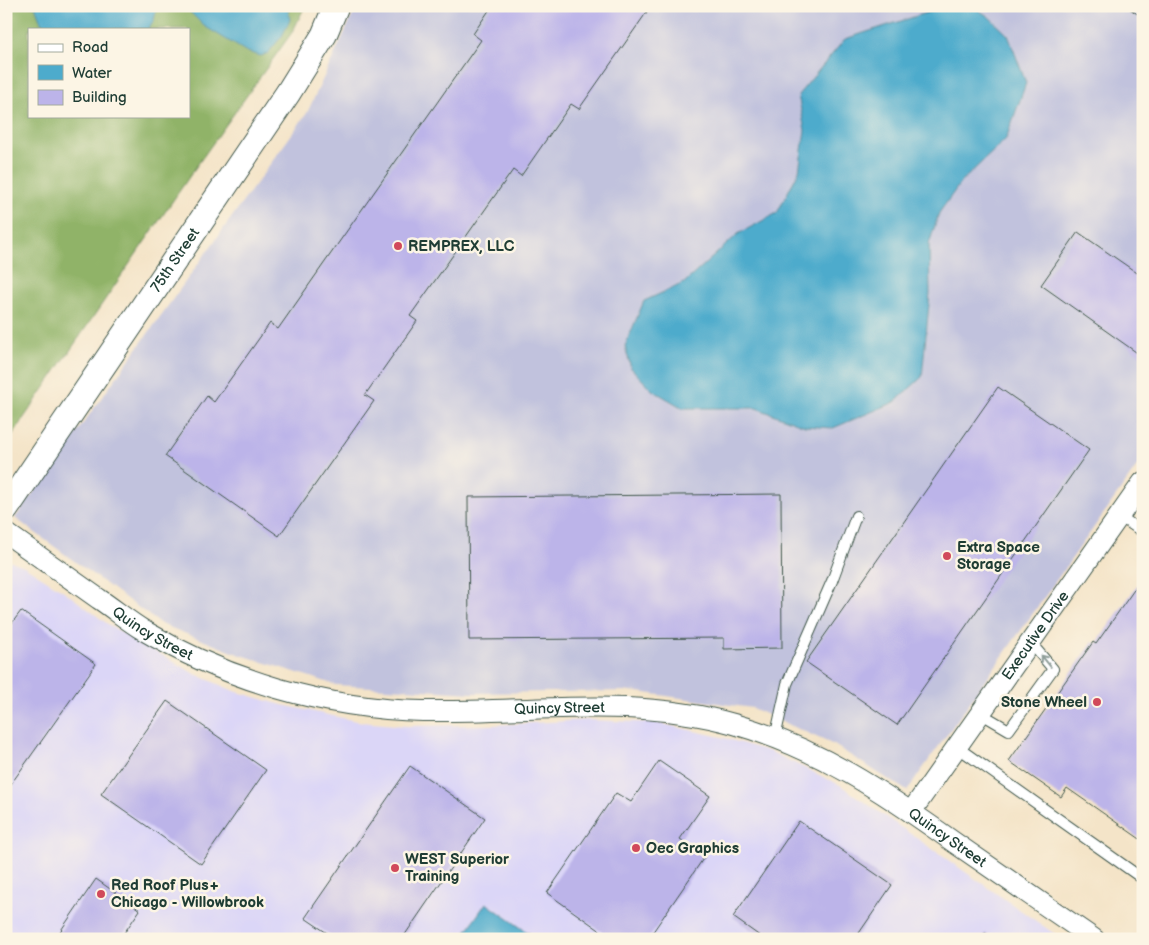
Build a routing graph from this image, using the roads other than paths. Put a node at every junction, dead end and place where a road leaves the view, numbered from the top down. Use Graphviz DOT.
graph roads {
  1 [pos="336,6"];
  2 [pos="1143,482"];
  3 [pos="6,509"];
  4 [pos="856,516"];
  5 [pos="1119,516"];
  6 [pos="6,532"];
  7 [pos="1143,532"];
  8 [pos="1030,642"];
  9 [pos="980,713"];
  10 [pos="775,738"];
  11 [pos="957,747"];
  12 [pos="911,812"];
  13 [pos="1143,879"];
  14 [pos="1094,939"];
  1 -- 3 [label="street, 75th Street"];
  2 -- 5 [label="street, Executive Drive"];
  4 -- 10 [label="lane"];
  5 -- 7 [label="lane"];
  5 -- 8 [label="street, Executive Drive"];
  6 -- 10 [label="street, Quincy Street"];
  8 -- 9 [label="street, Executive Drive"];
  9 -- 8 [label="lane, one-way"];
  9 -- 11 [label="street, Executive Drive"];
  10 -- 12 [label="street, Quincy Street"];
  11 -- 12 [label="street, Executive Drive"];
  11 -- 13 [label="lane"];
  12 -- 14 [label="street, Quincy Street"];
}
